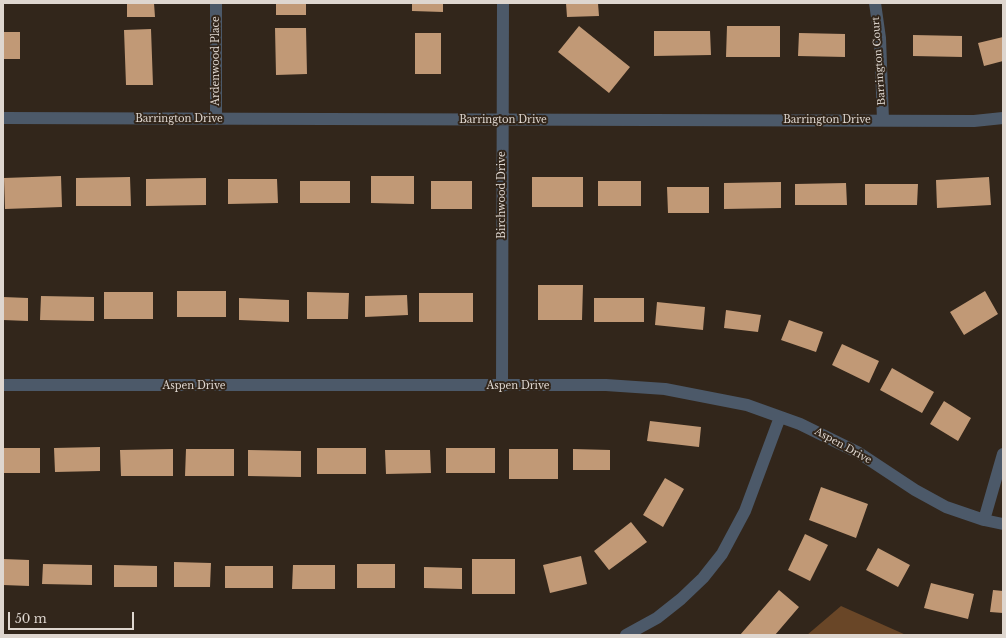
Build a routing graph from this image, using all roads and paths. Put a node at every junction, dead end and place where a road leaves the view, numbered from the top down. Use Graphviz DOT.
graph roads {
  1 [pos="216,3"];
  2 [pos="503,3"];
  3 [pos="875,3"];
  4 [pos="3,118"];
  5 [pos="1003,118"];
  6 [pos="216,119"];
  7 [pos="503,120"];
  8 [pos="883,120"];
  9 [pos="3,385"];
  10 [pos="502,386"];
  11 [pos="780,417"];
  12 [pos="1003,454"];
  13 [pos="984,520"];
  14 [pos="1003,524"];
  15 [pos="626,635"];
  1 -- 6 [label="street, Ardenwood Place"];
  2 -- 7 [label="street, Birchwood Drive"];
  3 -- 8 [label="street, Barrington Court"];
  4 -- 6 [label="street, Barrington Drive"];
  5 -- 8 [label="street, Barrington Drive"];
  6 -- 7 [label="street, Barrington Drive"];
  7 -- 8 [label="street, Barrington Drive"];
  7 -- 10 [label="street, Birchwood Drive"];
  9 -- 10 [label="street, Aspen Drive"];
  10 -- 11 [label="street, Aspen Drive"];
  11 -- 13 [label="street, Aspen Drive"];
  11 -- 15 [label="street"];
  12 -- 13 [label="street"];
  13 -- 14 [label="street, Aspen Drive"];
}
